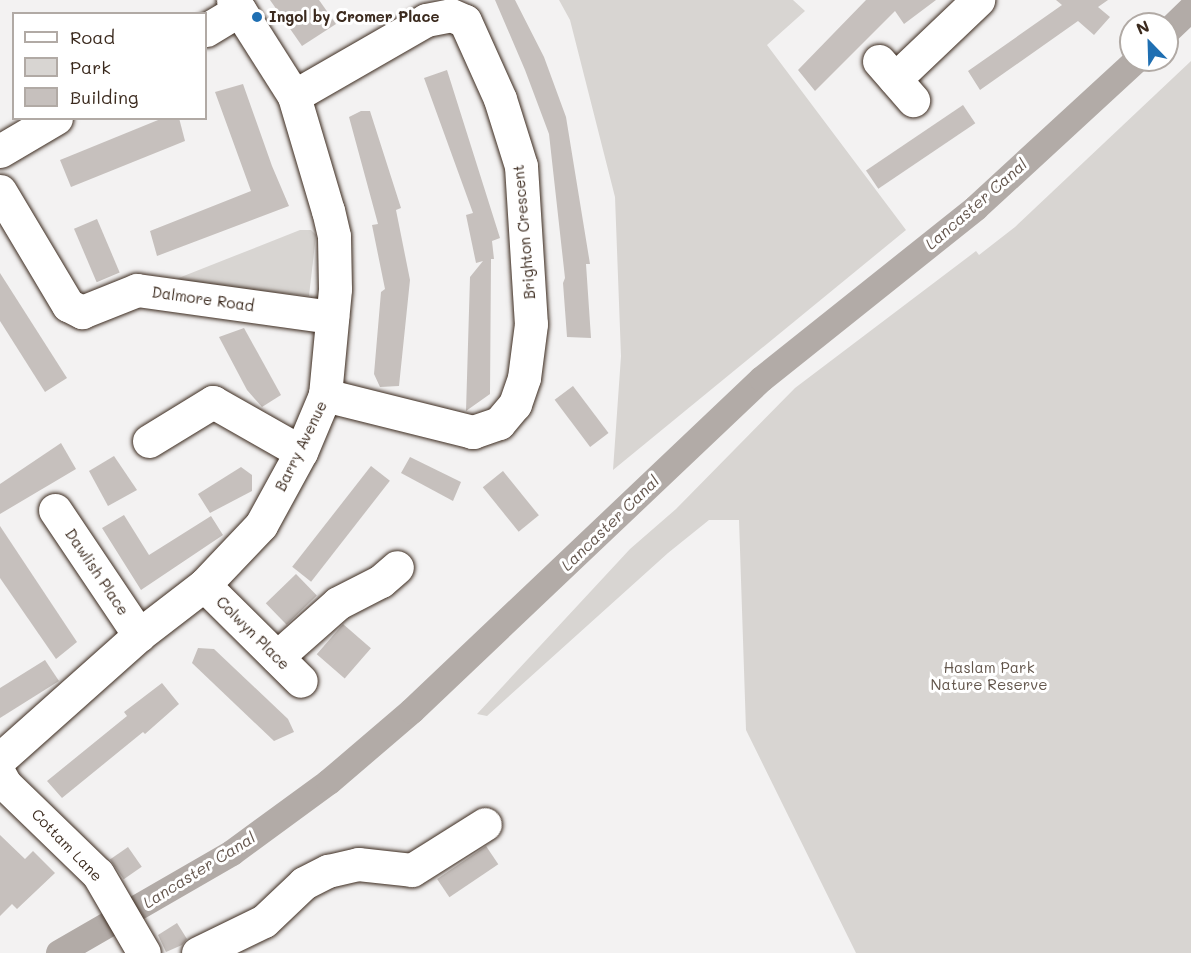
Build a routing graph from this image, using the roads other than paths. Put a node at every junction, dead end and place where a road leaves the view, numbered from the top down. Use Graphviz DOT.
graph roads {
  1 [pos="978,0"];
  2 [pos="236,5"];
  3 [pos="207,29"];
  4 [pos="896,80"];
  5 [pos="294,96"];
  6 [pos="53,120"];
  7 [pos="0,151"];
  8 [pos="0,191"];
  9 [pos="332,316"];
  10 [pos="325,395"];
  11 [pos="149,441"];
  12 [pos="301,452"];
  13 [pos="58,508"];
  14 [pos="397,567"];
  15 [pos="204,585"];
  16 [pos="139,635"];
  17 [pos="278,657"];
  18 [pos="301,681"];
  19 [pos="0,759"];
  20 [pos="0,776"];
  21 [pos="484,824"];
  22 [pos="142,949"];
  23 [pos="198,953"];
  1 -- 4 [label="street"];
  2 -- 3 [label="street"];
  2 -- 5 [label="street, Barry Avenue"];
  5 -- 9 [label="street, Barry Avenue"];
  5 -- 10 [label="street, Brighton Crescent"];
  6 -- 7 [label="street"];
  8 -- 9 [label="street, Dalmore Road"];
  9 -- 10 [label="street, Barry Avenue"];
  10 -- 12 [label="street, Barry Avenue"];
  11 -- 12 [label="street"];
  12 -- 15 [label="street, Barry Avenue"];
  13 -- 16 [label="street, Dawlish Place"];
  14 -- 17 [label="street"];
  15 -- 16 [label="street, Barry Avenue"];
  15 -- 17 [label="street, Colwyn Place"];
  16 -- 19 [label="street, Barry Avenue"];
  17 -- 18 [label="street, Colwyn Place"];
  20 -- 22 [label="street, Cottam Lane"];
  21 -- 23 [label="street"];
}
